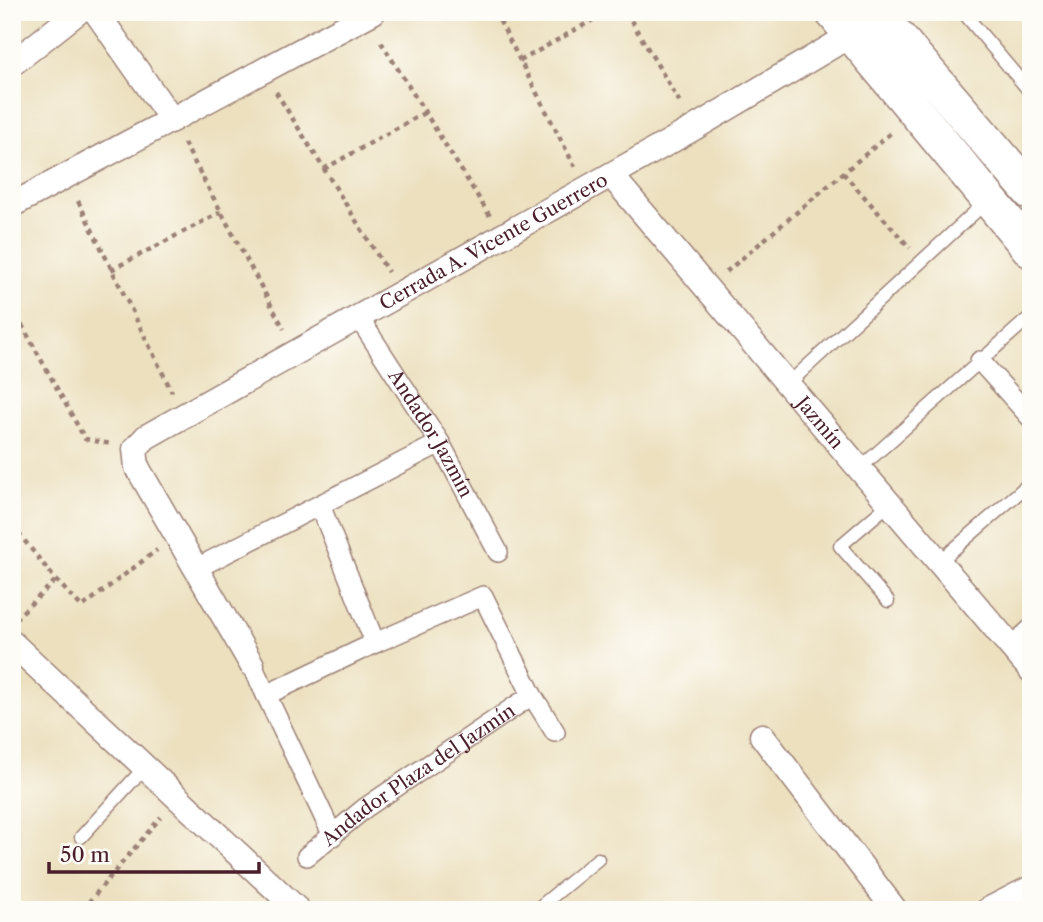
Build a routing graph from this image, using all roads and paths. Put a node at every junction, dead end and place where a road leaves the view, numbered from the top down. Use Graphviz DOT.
graph roads {
  1 [pos="78,12"];
  2 [pos="96,12"];
  3 [pos="373,12"];
  4 [pos="495,12"];
  5 [pos="607,12"];
  6 [pos="626,12"];
  7 [pos="963,12"];
  8 [pos="865,17"];
  9 [pos="381,42"];
  10 [pos="520,61"];
  11 [pos="12,64"];
  12 [pos="263,71"];
  13 [pos="1031,93"];
  14 [pos="916,111"];
  15 [pos="424,113"];
  16 [pos="172,120"];
  17 [pos="694,128"];
  18 [pos="324,169"];
  19 [pos="843,173"];
  20 [pos="611,175"];
  21 [pos="1010,184"];
  22 [pos="587,189"];
  23 [pos="78,201"];
  24 [pos="12,205"];
  25 [pos="221,212"];
  26 [pos="503,237"];
  27 [pos="1031,250"];
  28 [pos="921,260"];
  29 [pos="111,270"];
  30 [pos="707,289"];
  31 [pos="401,294"];
  32 [pos="12,308"];
  33 [pos="1031,316"];
  34 [pos="359,318"];
  35 [pos="297,353"];
  36 [pos="980,361"];
  37 [pos="788,384"];
  38 [pos="183,416"];
  39 [pos="1031,418"];
  40 [pos="440,443"];
  41 [pos="135,449"];
  42 [pos="860,468"];
  43 [pos="1031,482"];
  44 [pos="320,505"];
  45 [pos="890,505"];
  46 [pos="12,526"];
  47 [pos="177,535"];
  48 [pos="498,552"];
  49 [pos="938,563"];
  50 [pos="197,568"];
  51 [pos="56,580"];
  52 [pos="888,601"];
  53 [pos="12,622"];
  54 [pos="1031,629"];
  55 [pos="12,643"];
  56 [pos="375,643"];
  57 [pos="1011,647"];
  58 [pos="252,664"];
  59 [pos="1031,670"];
  60 [pos="266,695"];
  61 [pos="532,695"];
  62 [pos="555,732"];
  63 [pos="762,736"];
  64 [pos="145,767"];
  65 [pos="178,797"];
  66 [pos="333,836"];
  67 [pos="80,837"];
  68 [pos="307,856"];
  69 [pos="598,859"];
  70 [pos="1031,888"];
  71 [pos="82,910"];
  72 [pos="298,910"];
  73 [pos="536,910"];
  74 [pos="895,910"];
  75 [pos="988,910"];
  1 -- 11 [label="street"];
  2 -- 16 [label="street"];
  3 -- 12 [label="street"];
  4 -- 10 [label="path"];
  5 -- 10 [label="path"];
  6 -- 17 [label="path"];
  7 -- 13 [label="lane"];
  8 -- 14 [label="main road"];
  8 -- 17 [label="street, Cerrada A. Vicente Guerrero"];
  8 -- 21 [label="main road"];
  9 -- 15 [label="path"];
  10 -- 22 [label="path"];
  12 -- 16 [label="street"];
  12 -- 18 [label="path"];
  14 -- 19 [label="path"];
  14 -- 21 [label="main road"];
  15 -- 18 [label="path"];
  15 -- 26 [label="path"];
  16 -- 24 [label="street"];
  16 -- 25 [label="path"];
  17 -- 20 [label="street, Cerrada A. Vicente Guerrero"];
  18 -- 31 [label="path"];
  19 -- 28 [label="path"];
  19 -- 30 [label="path"];
  20 -- 22 [label="street, Cerrada A. Vicente Guerrero"];
  20 -- 30 [label="street, Jazmín"];
  21 -- 27 [label="main road"];
  21 -- 28 [label="lane"];
  22 -- 26 [label="street, Cerrada A. Vicente Guerrero"];
  23 -- 29 [label="path"];
  25 -- 29 [label="path"];
  25 -- 35 [label="path"];
  26 -- 31 [label="street, Cerrada A. Vicente Guerrero"];
  28 -- 37 [label="lane"];
  29 -- 38 [label="path"];
  30 -- 37 [label="street, Jazmín"];
  31 -- 34 [label="street, Cerrada A. Vicente Guerrero"];
  32 -- 41 [label="path"];
  33 -- 36 [label="lane"];
  34 -- 35 [label="street, Cerrada A. Vicente Guerrero"];
  34 -- 40 [label="street, Andador Jazmín"];
  35 -- 38 [label="street, Cerrada A. Vicente Guerrero"];
  36 -- 39 [label="street"];
  36 -- 42 [label="lane"];
  37 -- 42 [label="street, Jazmín"];
  38 -- 41 [label="street, Cerrada A. Vicente Guerrero"];
  40 -- 44 [label="street"];
  40 -- 48 [label="street, Andador Jazmín"];
  41 -- 47 [label="street"];
  42 -- 45 [label="street, Jazmín"];
  43 -- 49 [label="lane"];
  44 -- 50 [label="street"];
  44 -- 56 [label="street"];
  45 -- 49 [label="street, Jazmín"];
  45 -- 52 [label="lane"];
  46 -- 51 [label="path"];
  47 -- 50 [label="street"];
  47 -- 51 [label="path"];
  49 -- 57 [label="street, Jazmín"];
  50 -- 58 [label="street"];
  51 -- 53 [label="path"];
  54 -- 57 [label="street"];
  55 -- 64 [label="street"];
  56 -- 60 [label="street"];
  56 -- 61 [label="street"];
  57 -- 59 [label="street, Jazmín"];
  58 -- 60 [label="street"];
  60 -- 66 [label="street"];
  61 -- 62 [label="street"];
  61 -- 66 [label="street, Andador Plaza del Jazmín"];
  63 -- 74 [label="street"];
  64 -- 65 [label="street"];
  64 -- 67 [label="lane"];
  65 -- 71 [label="path"];
  65 -- 72 [label="street"];
  66 -- 68 [label="street, Andador Plaza del Jazmín"];
  69 -- 73 [label="lane"];
  70 -- 75 [label="street"];
}
